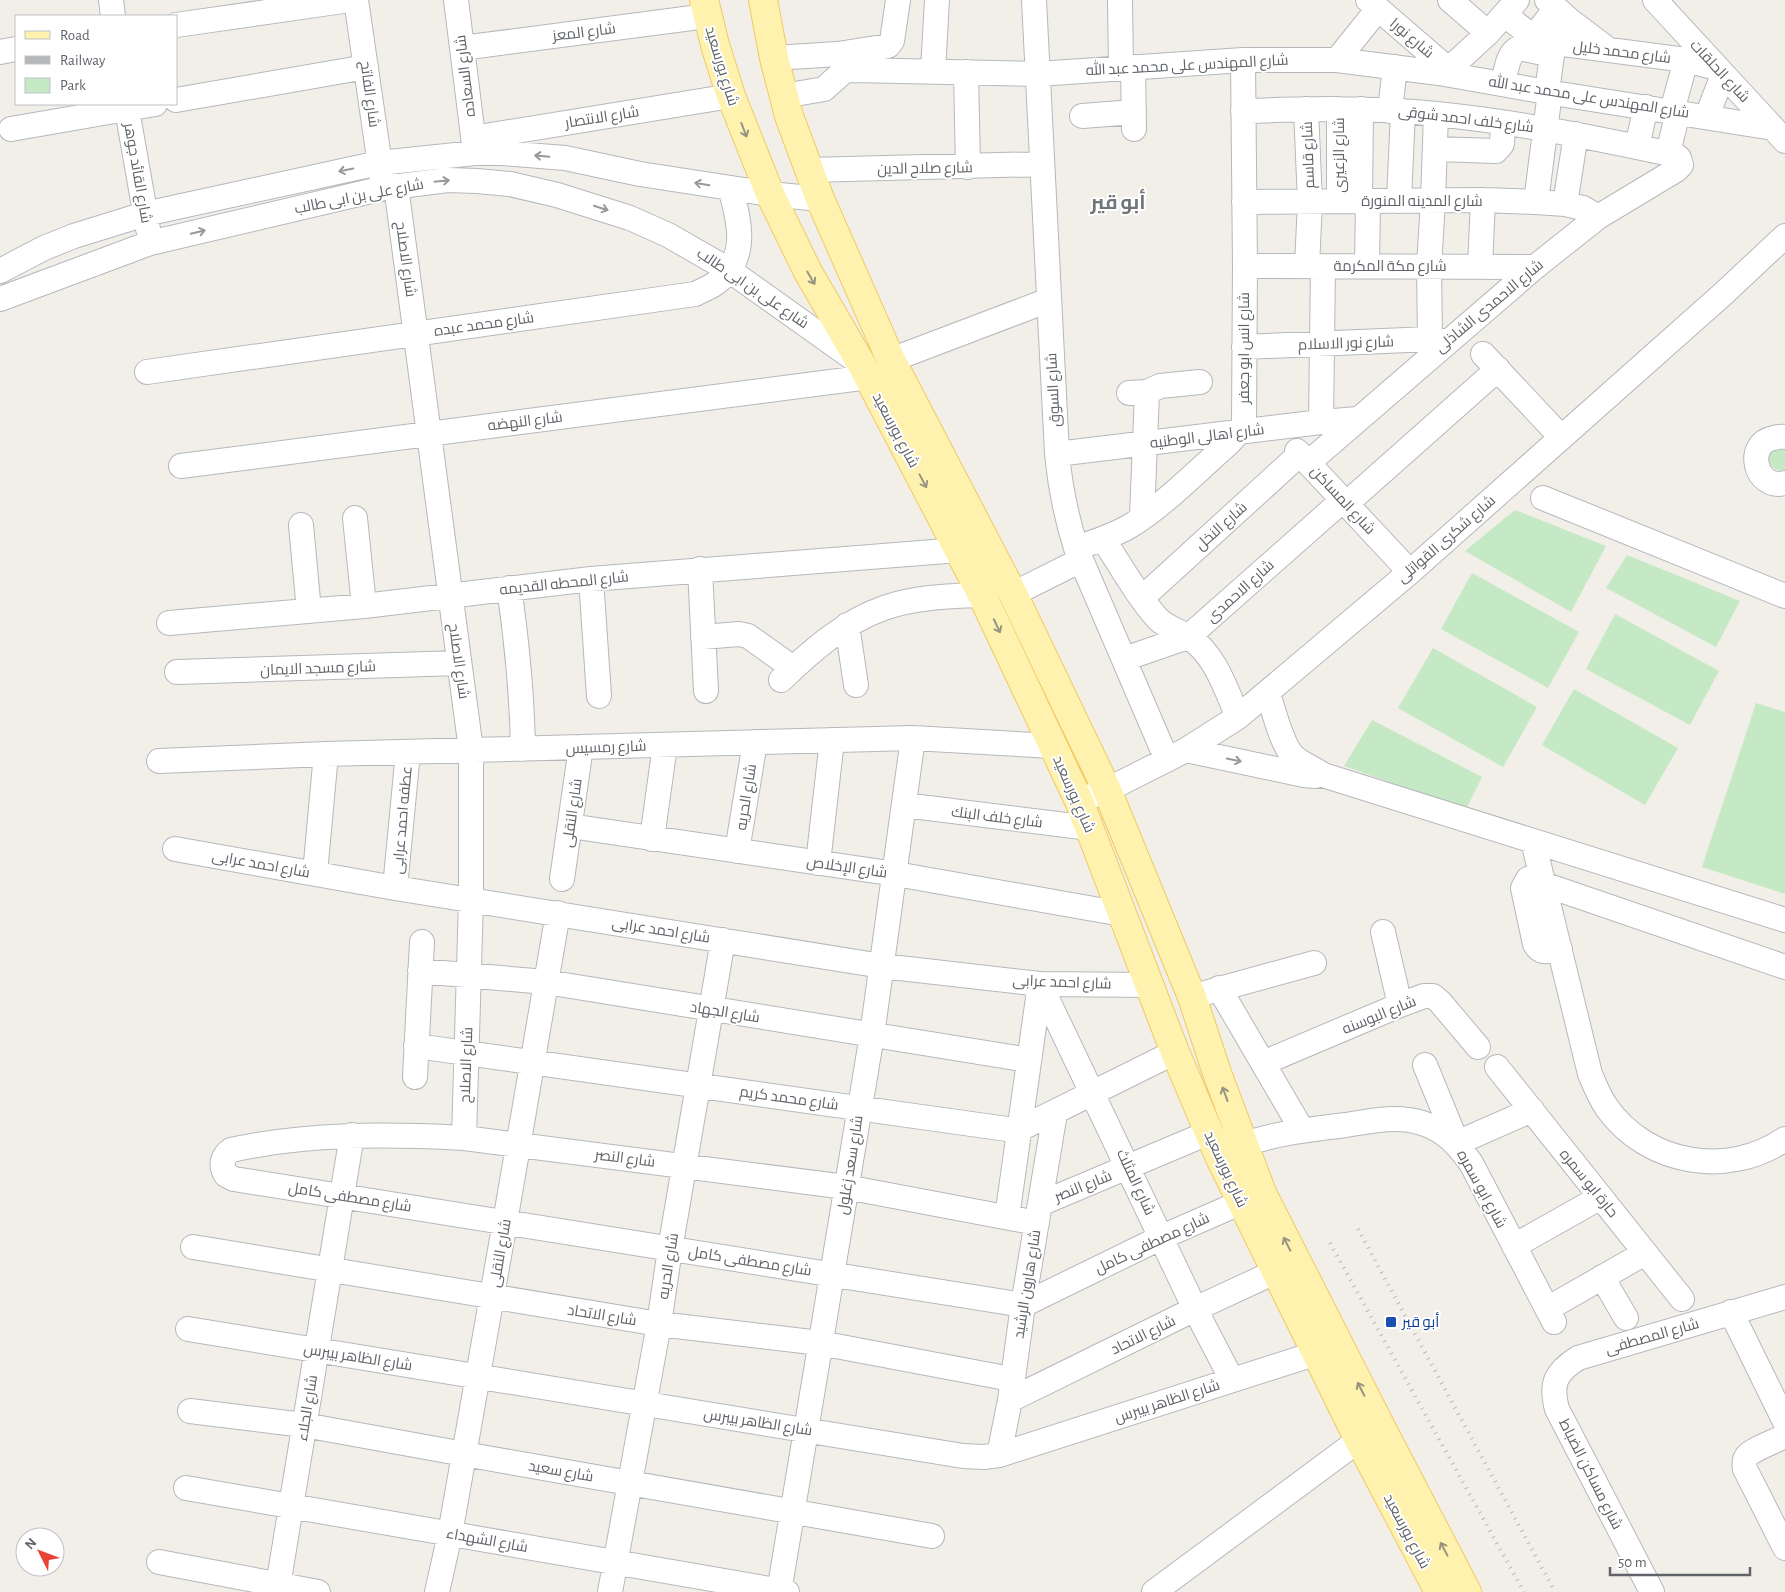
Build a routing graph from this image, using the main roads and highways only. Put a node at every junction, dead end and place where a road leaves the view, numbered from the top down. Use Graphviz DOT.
graph roads {
  1 [pos="763,0"];
  2 [pos="702,6"];
  3 [pos="1252,1197"];
  4 [pos="1370,1434"];
  5 [pos="1439,1592"];
  6 [pos="1467,1592"];
  3 -- 1 [label="main road, شارع بورسعيد, one-way"];
  2 -- 3 [label="main road, شارع بورسعيد, one-way"];
  4 -- 3 [label="main road, شارع بورسعيد, one-way"];
  3 -- 4 [label="main road, شارع بورسعيد"];
  4 -- 5 [label="main road, شارع بورسعيد"];
  6 -- 4 [label="main road, شارع بورسعيد, one-way"];
}
